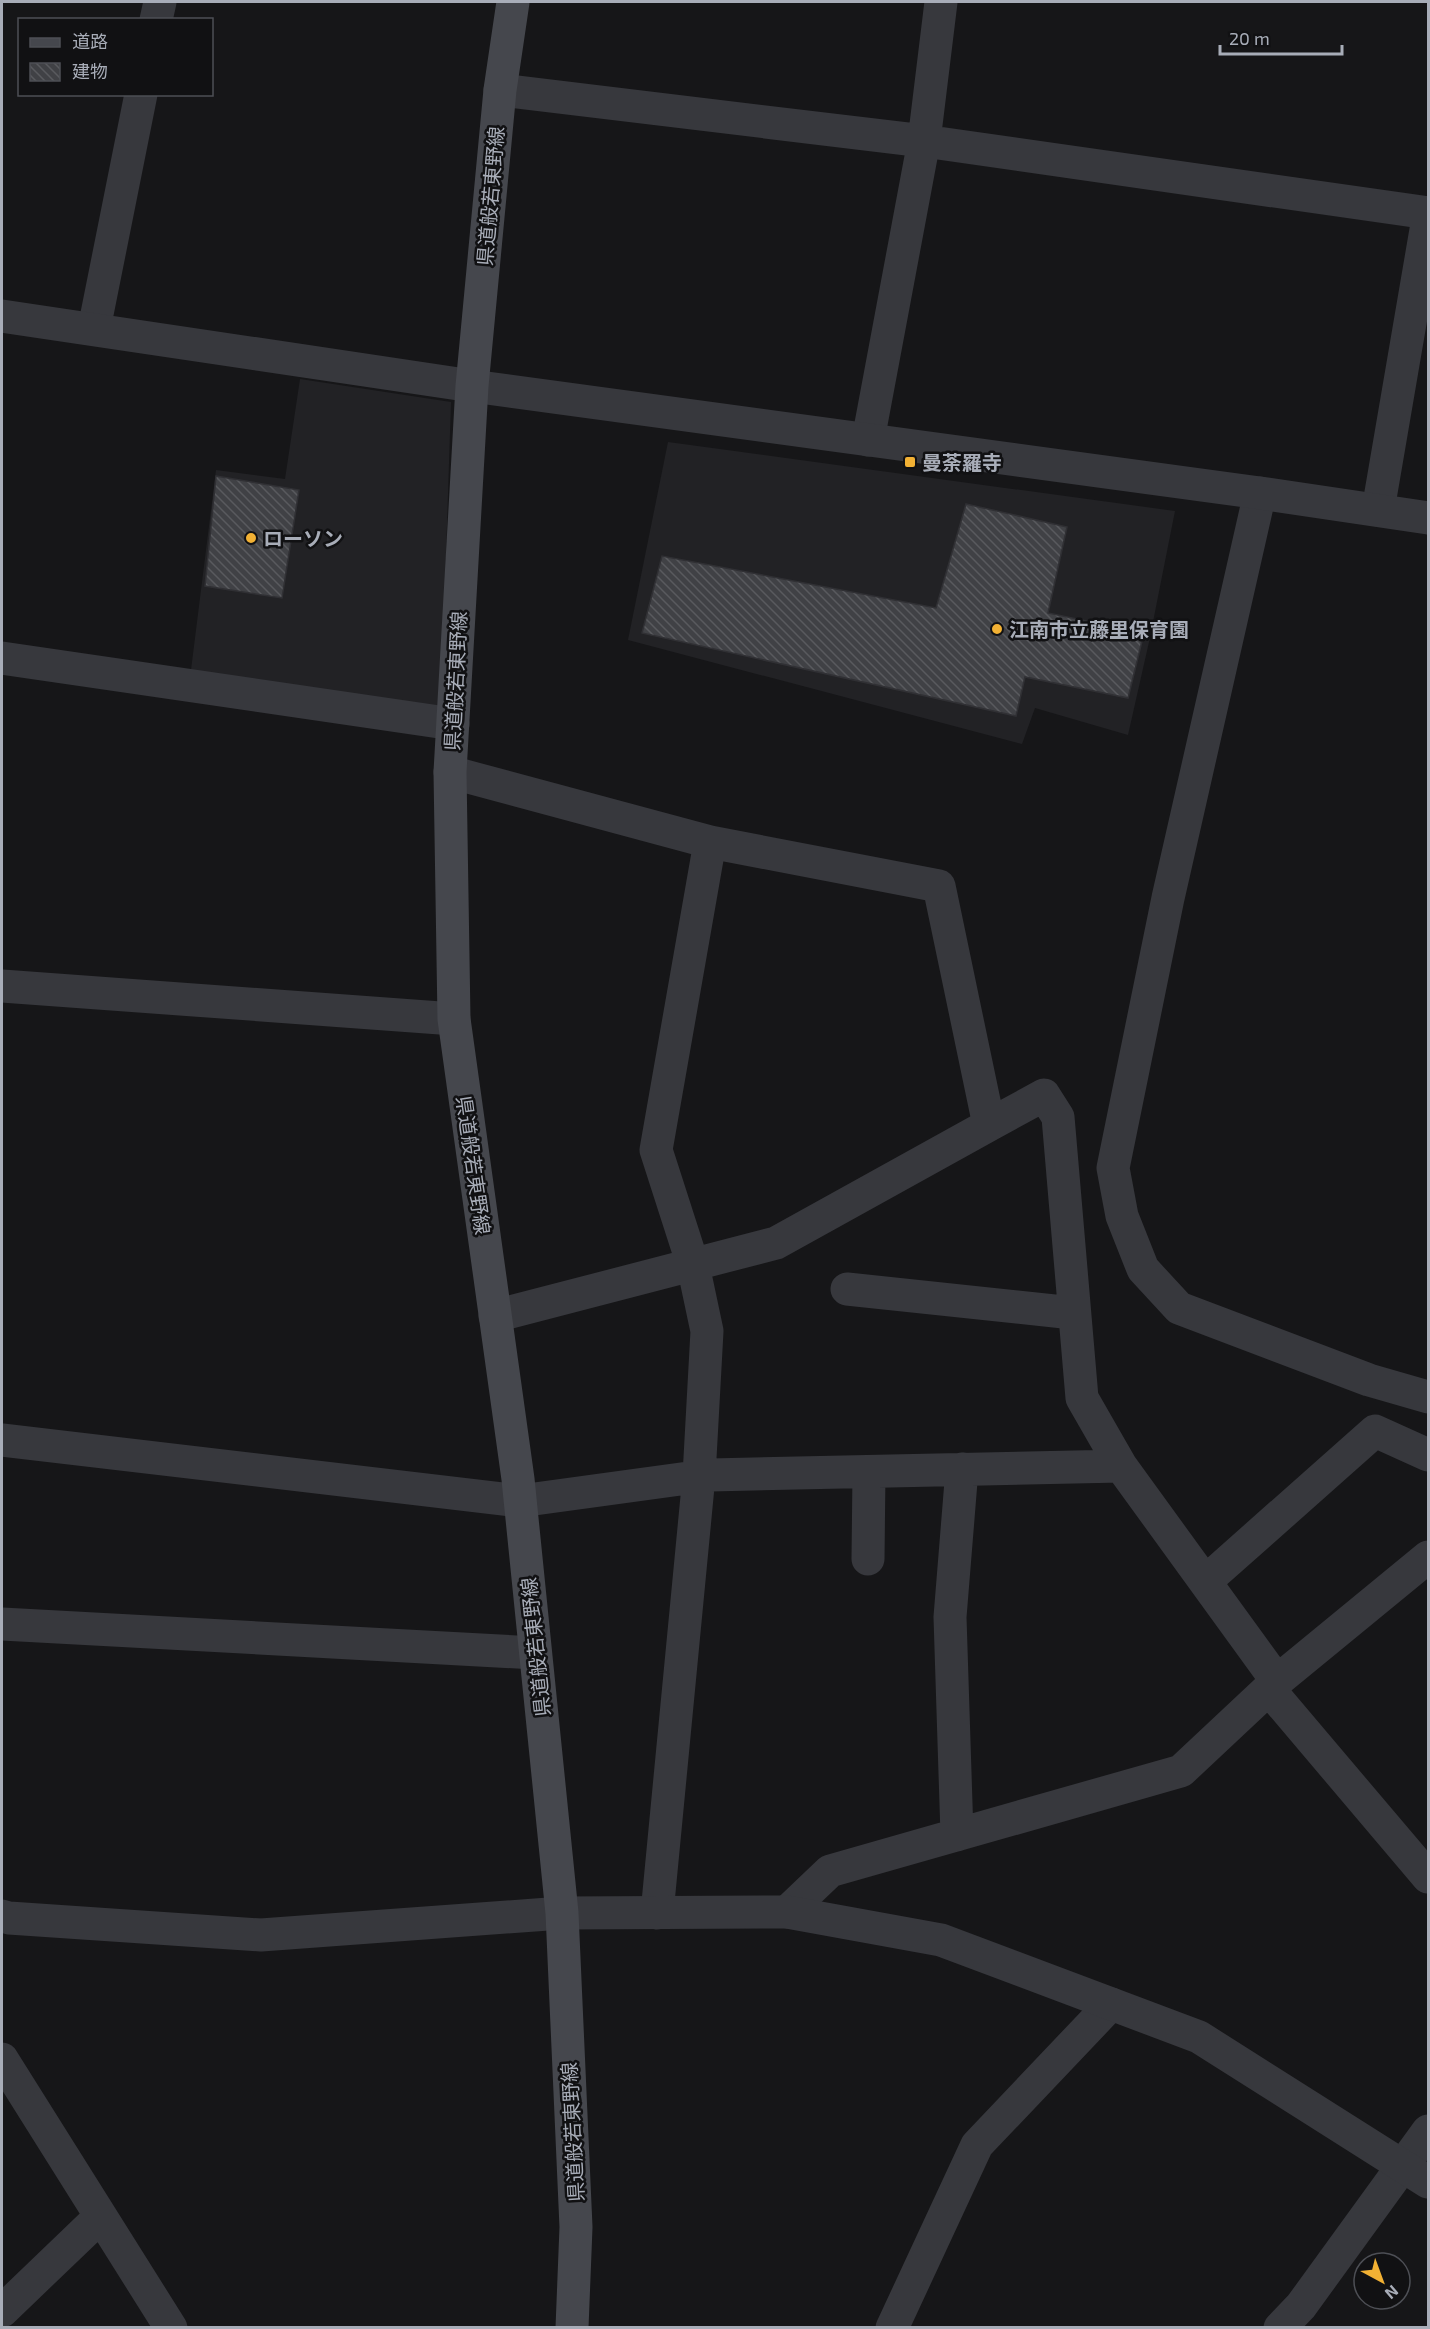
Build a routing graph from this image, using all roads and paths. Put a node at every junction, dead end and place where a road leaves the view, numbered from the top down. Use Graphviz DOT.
graph roads {
  1 [pos="160,2"];
  2 [pos="513,2"];
  3 [pos="941,2"];
  4 [pos="156,18"];
  5 [pos="500,90"];
  6 [pos="141,96"];
  7 [pos="924,141"];
  8 [pos="1428,213"];
  9 [pos="1428,218"];
  10 [pos="2,316"];
  11 [pos="94,329"];
  12 [pos="472,386"];
  13 [pos="868,440"];
  14 [pos="1260,493"];
  15 [pos="1378,510"];
  16 [pos="1428,518"];
  17 [pos="2,657"];
  18 [pos="453,724"];
  19 [pos="450,772"];
  20 [pos="710,842"];
  21 [pos="2,986"];
  22 [pos="454,1018"];
  23 [pos="989,1125"];
  24 [pos="693,1264"];
  25 [pos="847,1289"];
  26 [pos="1073,1313"];
  27 [pos="495,1316"];
  28 [pos="1428,1397"];
  29 [pos="2,1440"];
  30 [pos="1428,1455"];
  31 [pos="1121,1466"];
  32 [pos="962,1470"];
  33 [pos="869,1472"];
  34 [pos="699,1476"];
  35 [pos="520,1501"];
  36 [pos="1428,1557"];
  37 [pos="868,1559"];
  38 [pos="1215,1573"];
  39 [pos="2,1624"];
  40 [pos="535,1653"];
  41 [pos="1277,1691"];
  42 [pos="957,1835"];
  43 [pos="1428,1877"];
  44 [pos="657,1912"];
  45 [pos="788,1912"];
  46 [pos="562,1913"];
  47 [pos="2,1916"];
  48 [pos="1111,2004"];
  49 [pos="2,2059"];
  50 [pos="1428,2131"];
  51 [pos="1415,2174"];
  52 [pos="100,2217"];
  53 [pos="2,2311"];
  54 [pos="171,2328"];
  55 [pos="572,2328"];
  56 [pos="892,2328"];
  57 [pos="1280,2328"];
  1 -- 4 [label="street"];
  2 -- 5 [label="main road, 県道般若東野線"];
  3 -- 7 [label="street"];
  5 -- 7 [label="street"];
  5 -- 12 [label="main road, 県道般若東野線"];
  6 -- 11 [label="street"];
  7 -- 8 [label="street"];
  7 -- 13 [label="street"];
  9 -- 15 [label="street"];
  10 -- 11 [label="street"];
  11 -- 12 [label="street"];
  12 -- 13 [label="street"];
  12 -- 18 [label="main road, 県道般若東野線"];
  13 -- 14 [label="street"];
  14 -- 15 [label="street"];
  14 -- 28 [label="street"];
  15 -- 16 [label="street"];
  17 -- 18 [label="street"];
  18 -- 19 [label="main road, 県道般若東野線"];
  19 -- 20 [label="street"];
  19 -- 22 [label="main road, 県道般若東野線"];
  20 -- 23 [label="street"];
  20 -- 24 [label="street"];
  21 -- 22 [label="street"];
  22 -- 27 [label="main road, 県道般若東野線"];
  23 -- 24 [label="street"];
  23 -- 26 [label="street"];
  24 -- 27 [label="street"];
  24 -- 34 [label="street"];
  25 -- 26 [label="street"];
  26 -- 31 [label="street"];
  27 -- 35 [label="main road, 県道般若東野線"];
  29 -- 35 [label="street"];
  30 -- 38 [label="street"];
  31 -- 32 [label="street"];
  31 -- 41 [label="street"];
  32 -- 33 [label="street"];
  32 -- 42 [label="street"];
  33 -- 34 [label="street"];
  33 -- 37 [label="street"];
  34 -- 35 [label="street"];
  34 -- 44 [label="street"];
  35 -- 40 [label="main road, 県道般若東野線"];
  36 -- 41 [label="street"];
  39 -- 40 [label="street"];
  40 -- 46 [label="main road, 県道般若東野線"];
  41 -- 42 [label="street"];
  41 -- 43 [label="street"];
  42 -- 45 [label="street"];
  44 -- 45 [label="street"];
  44 -- 46 [label="street"];
  45 -- 48 [label="street"];
  46 -- 47 [label="street"];
  46 -- 55 [label="main road, 県道般若東野線"];
  48 -- 51 [label="street"];
  48 -- 56 [label="street"];
  49 -- 52 [label="street"];
  50 -- 51 [label="street"];
  51 -- 57 [label="street"];
  52 -- 53 [label="street"];
  52 -- 54 [label="street"];
}
